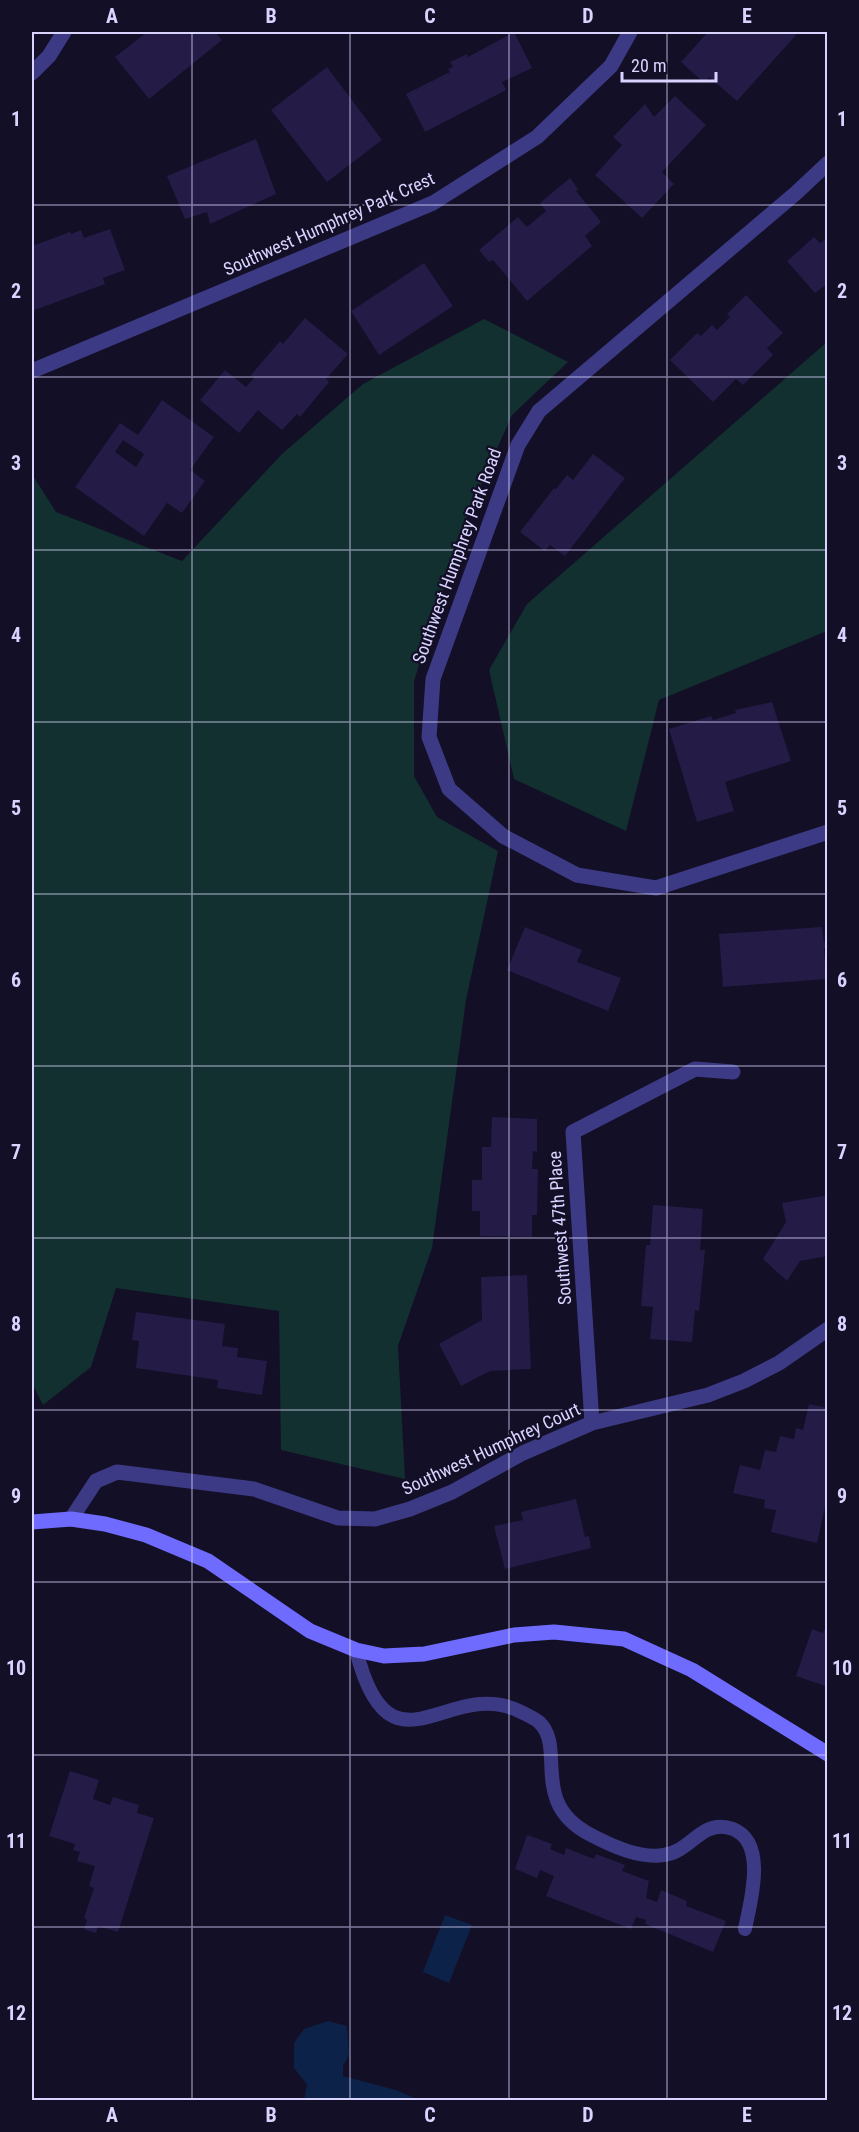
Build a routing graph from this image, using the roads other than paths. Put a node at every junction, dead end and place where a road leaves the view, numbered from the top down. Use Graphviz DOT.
graph roads {
  1 [pos="64,32"];
  2 [pos="630,32"];
  3 [pos="32,73"];
  4 [pos="828,163"];
  5 [pos="32,371"];
  6 [pos="828,832"];
  7 [pos="733,1072"];
  8 [pos="828,1329"];
  9 [pos="592,1423"];
  10 [pos="71,1520"];
  11 [pos="32,1522"];
  12 [pos="356,1650"];
  13 [pos="828,1754"];
  14 [pos="745,1929"];
  1 -- 3 [label="street"];
  2 -- 5 [label="street, Southwest Humphrey Park Crest"];
  4 -- 6 [label="street, Southwest Humphrey Park Road"];
  7 -- 9 [label="street, Southwest 47th Place"];
  8 -- 9 [label="street, Southwest Humphrey Court"];
  9 -- 10 [label="street, Southwest Humphrey Court"];
  10 -- 11 [label="main road"];
  10 -- 12 [label="main road"];
  12 -- 13 [label="main road"];
  12 -- 14 [label="lane"];
}
